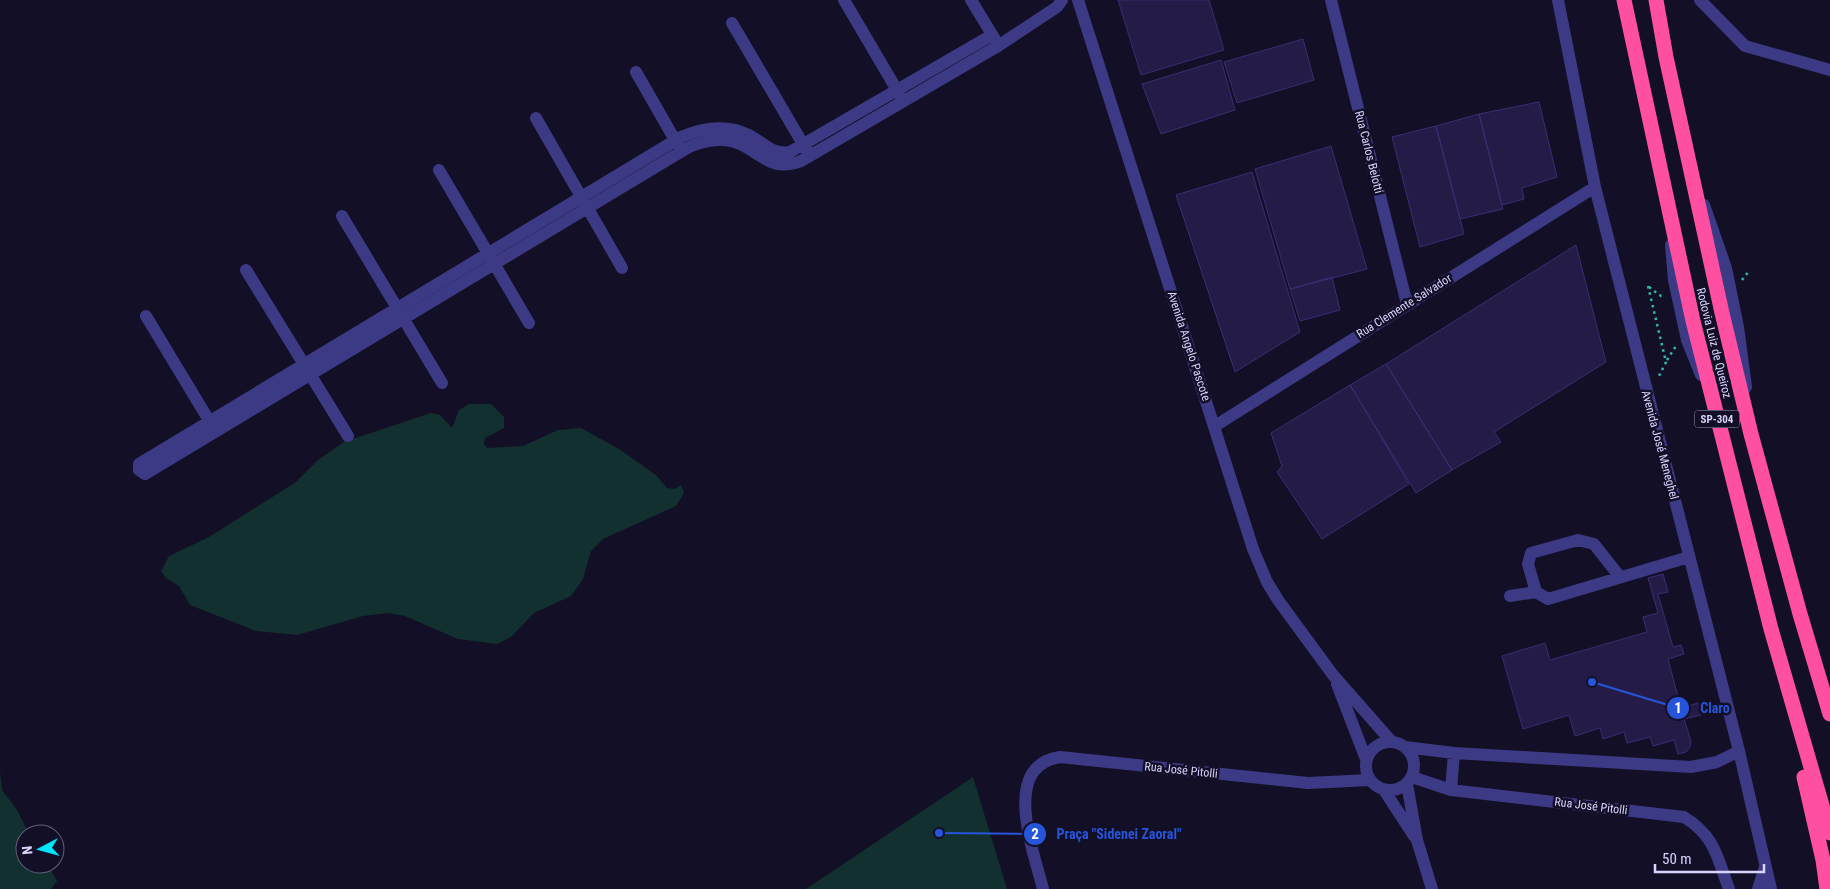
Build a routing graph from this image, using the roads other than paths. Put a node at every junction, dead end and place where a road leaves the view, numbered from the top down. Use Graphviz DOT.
graph roads {
  1 [pos="844,0"];
  2 [pos="971,0"];
  3 [pos="1062,0"];
  4 [pos="1078,0"];
  5 [pos="1331,0"];
  6 [pos="1558,0"];
  7 [pos="1624,0"];
  8 [pos="1656,0"];
  9 [pos="1700,0"];
  10 [pos="732,22"];
  11 [pos="995,40"];
  12 [pos="1830,70"];
  13 [pos="636,72"];
  14 [pos="901,96"];
  15 [pos="536,118"];
  16 [pos="679,146"];
  17 [pos="807,151"];
  18 [pos="439,170"];
  19 [pos="1595,187"];
  20 [pos="584,203"];
  21 [pos="342,216"];
  22 [pos="491,258"];
  23 [pos="622,268"];
  24 [pos="246,270"];
  25 [pos="1407,304"];
  26 [pos="400,313"];
  27 [pos="146,316"];
  28 [pos="529,323"];
  29 [pos="307,369"];
  30 [pos="442,383"];
  31 [pos="213,426"];
  32 [pos="1215,426"];
  33 [pos="348,436"];
  34 [pos="1689,557"];
  35 [pos="1620,578"];
  36 [pos="1536,592"];
  37 [pos="1510,596"];
  38 [pos="1770,629"];
  39 [pos="1333,675"];
  40 [pos="1830,714"];
  41 [pos="1391,741"];
  42 [pos="1406,747"];
  43 [pos="1739,751"];
  44 [pos="1454,753"];
  45 [pos="1366,759"];
  46 [pos="1370,780"];
  47 [pos="1410,780"];
  48 [pos="1384,790"];
  49 [pos="1451,790"];
  50 [pos="1830,833"];
  51 [pos="1417,840"];
  52 [pos="1764,867"];
  53 [pos="1043,889"];
  54 [pos="1432,889"];
  55 [pos="1729,889"];
  56 [pos="1758,889"];
  57 [pos="1771,889"];
  58 [pos="1827,889"];
  1 -- 14 [label="street"];
  2 -- 11 [label="street"];
  3 -- 11 [label="street"];
  4 -- 32 [label="street, Avenida Angelo Pascote"];
  5 -- 25 [label="street, Rua Carlos Belotti"];
  6 -- 19 [label="street, Avenida José Meneghel"];
  7 -- 38 [label="highway, Rodovia Luiz de Queiroz / SP-304"];
  8 -- 40 [label="highway, Rodovia Luiz de Queiroz / SP-304"];
  9 -- 12 [label="street"];
  10 -- 17 [label="street"];
  11 -- 14 [label="street"];
  13 -- 16 [label="street"];
  14 -- 17 [label="street"];
  15 -- 20 [label="street"];
  16 -- 17 [label="street"];
  16 -- 20 [label="street"];
  18 -- 22 [label="street"];
  19 -- 25 [label="street, Rua Clemente Salvador"];
  19 -- 34 [label="street, Avenida José Meneghel"];
  20 -- 22 [label="street"];
  20 -- 23 [label="street"];
  21 -- 26 [label="street"];
  22 -- 26 [label="street"];
  22 -- 28 [label="street"];
  24 -- 29 [label="street"];
  25 -- 32 [label="street, Rua Clemente Salvador"];
  26 -- 29 [label="street"];
  26 -- 30 [label="street"];
  27 -- 31 [label="street"];
  29 -- 31 [label="street"];
  29 -- 33 [label="street"];
  31 -- 31 [label="street"];
  32 -- 39 [label="street, Avenida Angelo Pascote"];
  34 -- 35 [label="street"];
  34 -- 43 [label="street, Avenida José Meneghel"];
  35 -- 36 [label="street"];
  35 -- 36 [label="street"];
  36 -- 37 [label="street"];
  38 -- 50 [label="highway, Rodovia Luiz de Queiroz / SP-304"];
  38 -- 58 [label="highway"];
  39 -- 41 [label="street, Avenida Angelo Pascote"];
  39 -- 45 [label="street, Avenida Angelo Pascote"];
  41 -- 42 [label="street"];
  41 -- 45 [label="street"];
  42 -- 44 [label="street"];
  42 -- 47 [label="street"];
  43 -- 44 [label="street"];
  43 -- 52 [label="street, Avenida José Meneghel"];
  44 -- 49 [label="street"];
  45 -- 46 [label="street"];
  46 -- 48 [label="street"];
  46 -- 53 [label="street, Rua José Pitolli"];
  47 -- 48 [label="street"];
  47 -- 49 [label="street, Rua José Pitolli"];
  47 -- 51 [label="street"];
  48 -- 51 [label="street"];
  49 -- 55 [label="street, Rua José Pitolli"];
  51 -- 54 [label="street"];
  52 -- 56 [label="street"];
  52 -- 57 [label="street, Avenida José Meneghel"];
}
